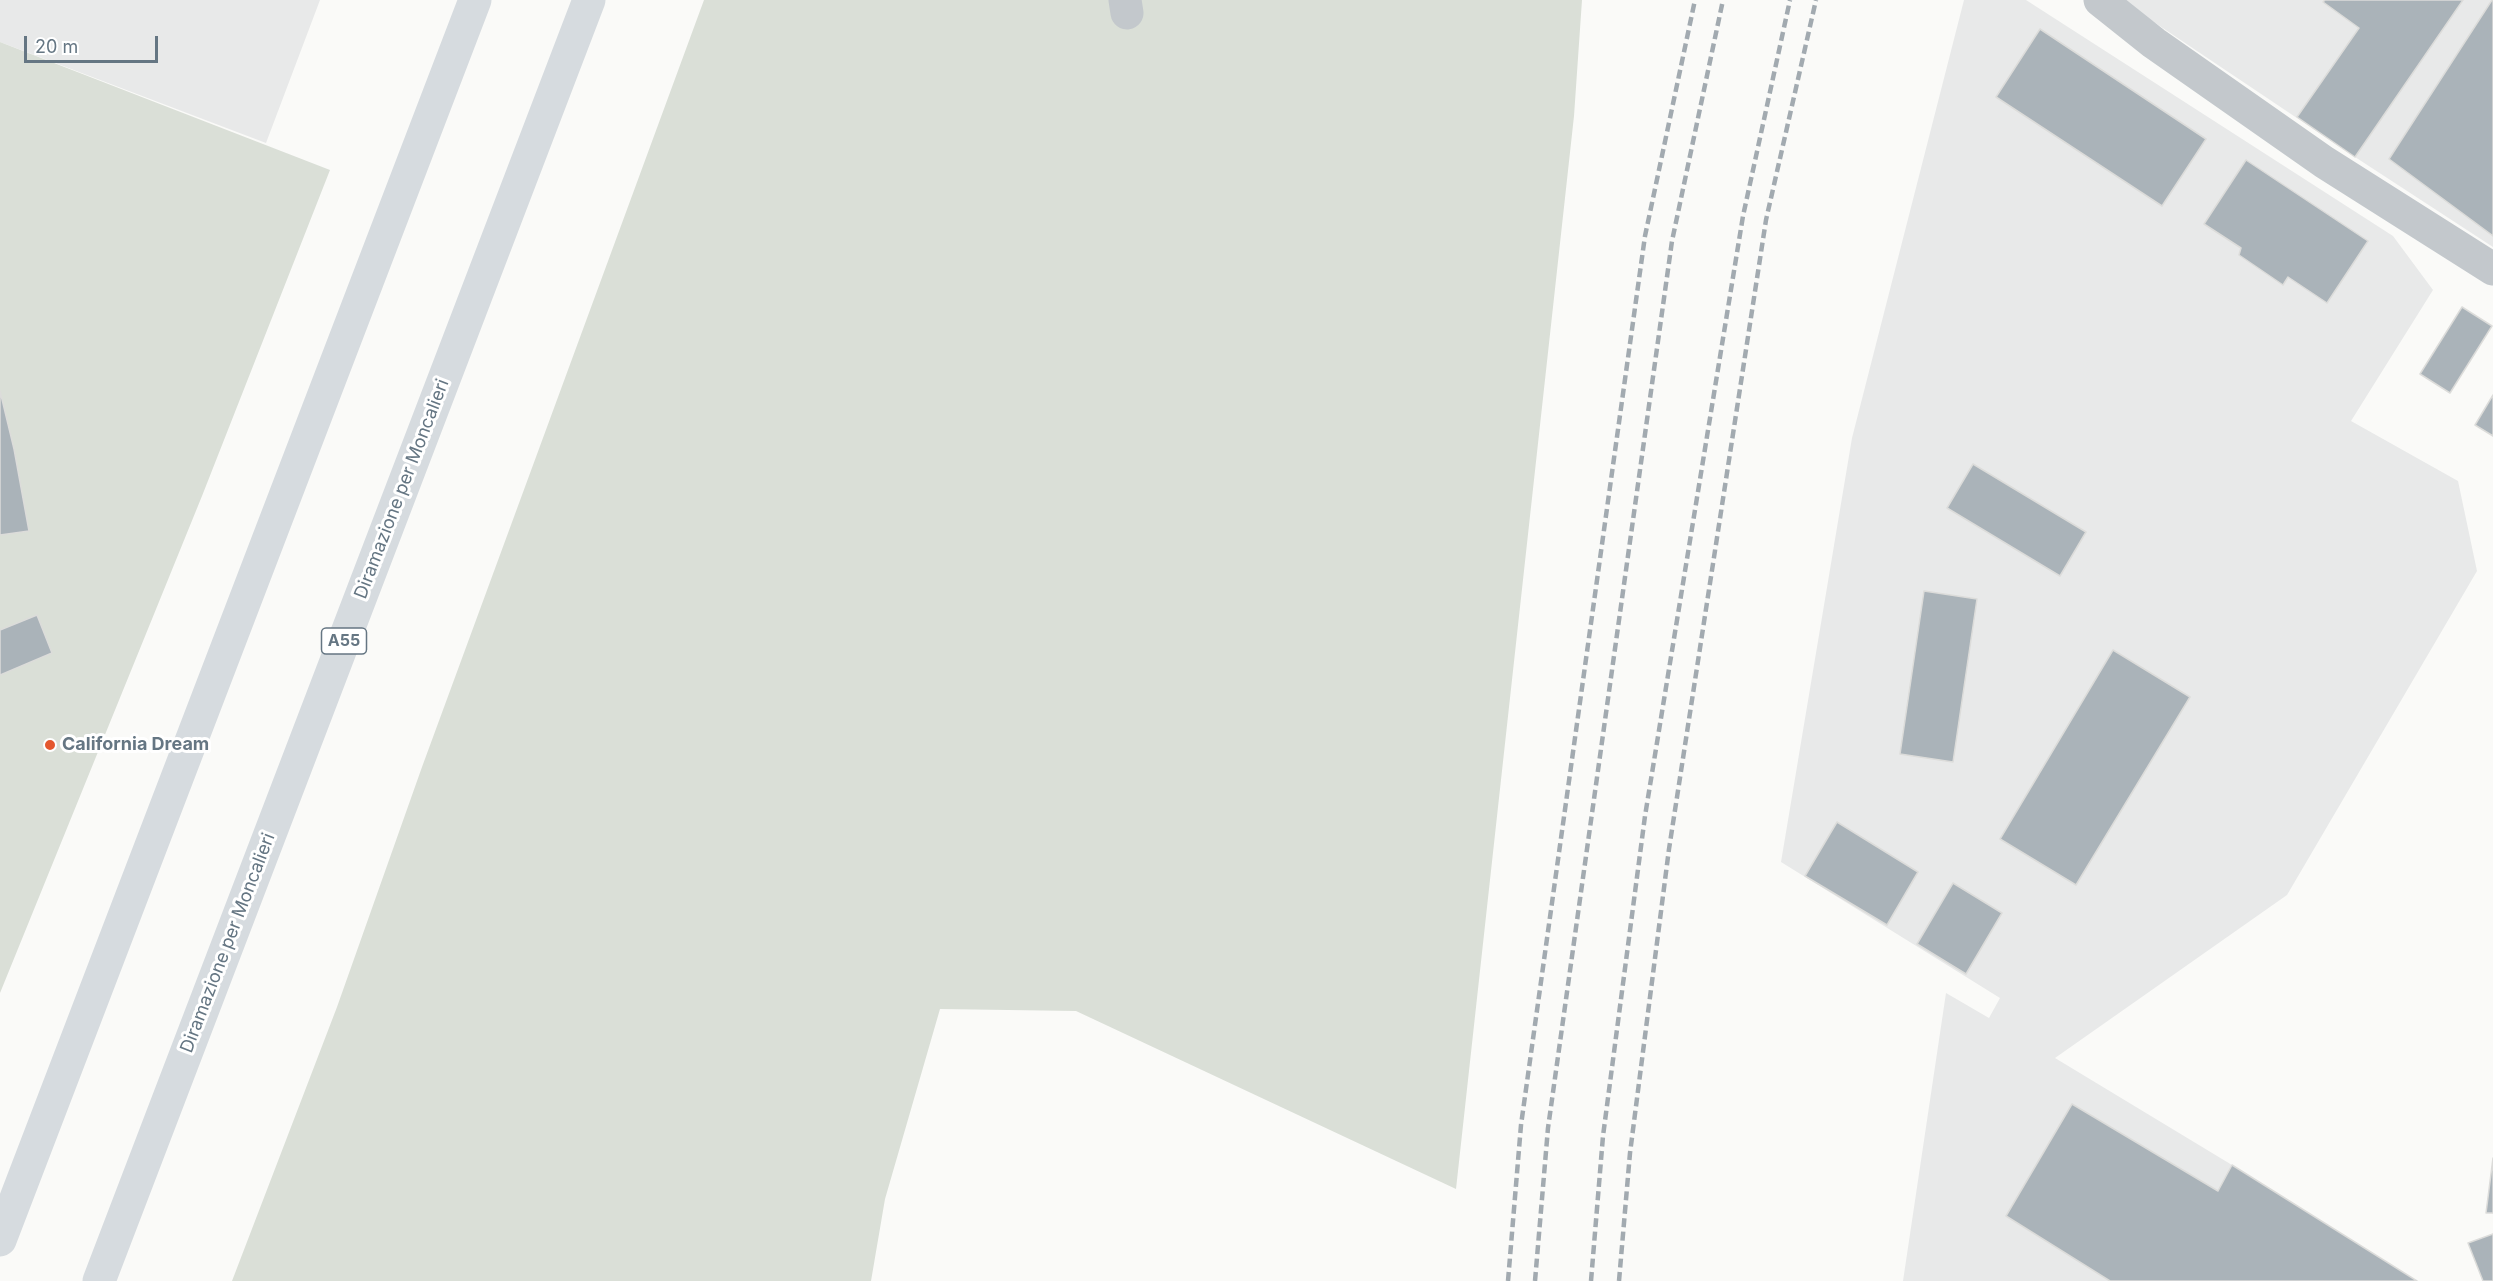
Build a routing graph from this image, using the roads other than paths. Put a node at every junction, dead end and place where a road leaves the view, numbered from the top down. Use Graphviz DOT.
graph roads {
  1 [pos="475,0"];
  2 [pos="589,0"];
  3 [pos="2100,0"];
  4 [pos="2493,269"];
  5 [pos="0,1240"];
  6 [pos="99,1281"];
  1 -- 5 [label="highway"];
  2 -- 6 [label="highway, Diramazione per Moncalieri / A55"];
  3 -- 4 [label="street"];
}
